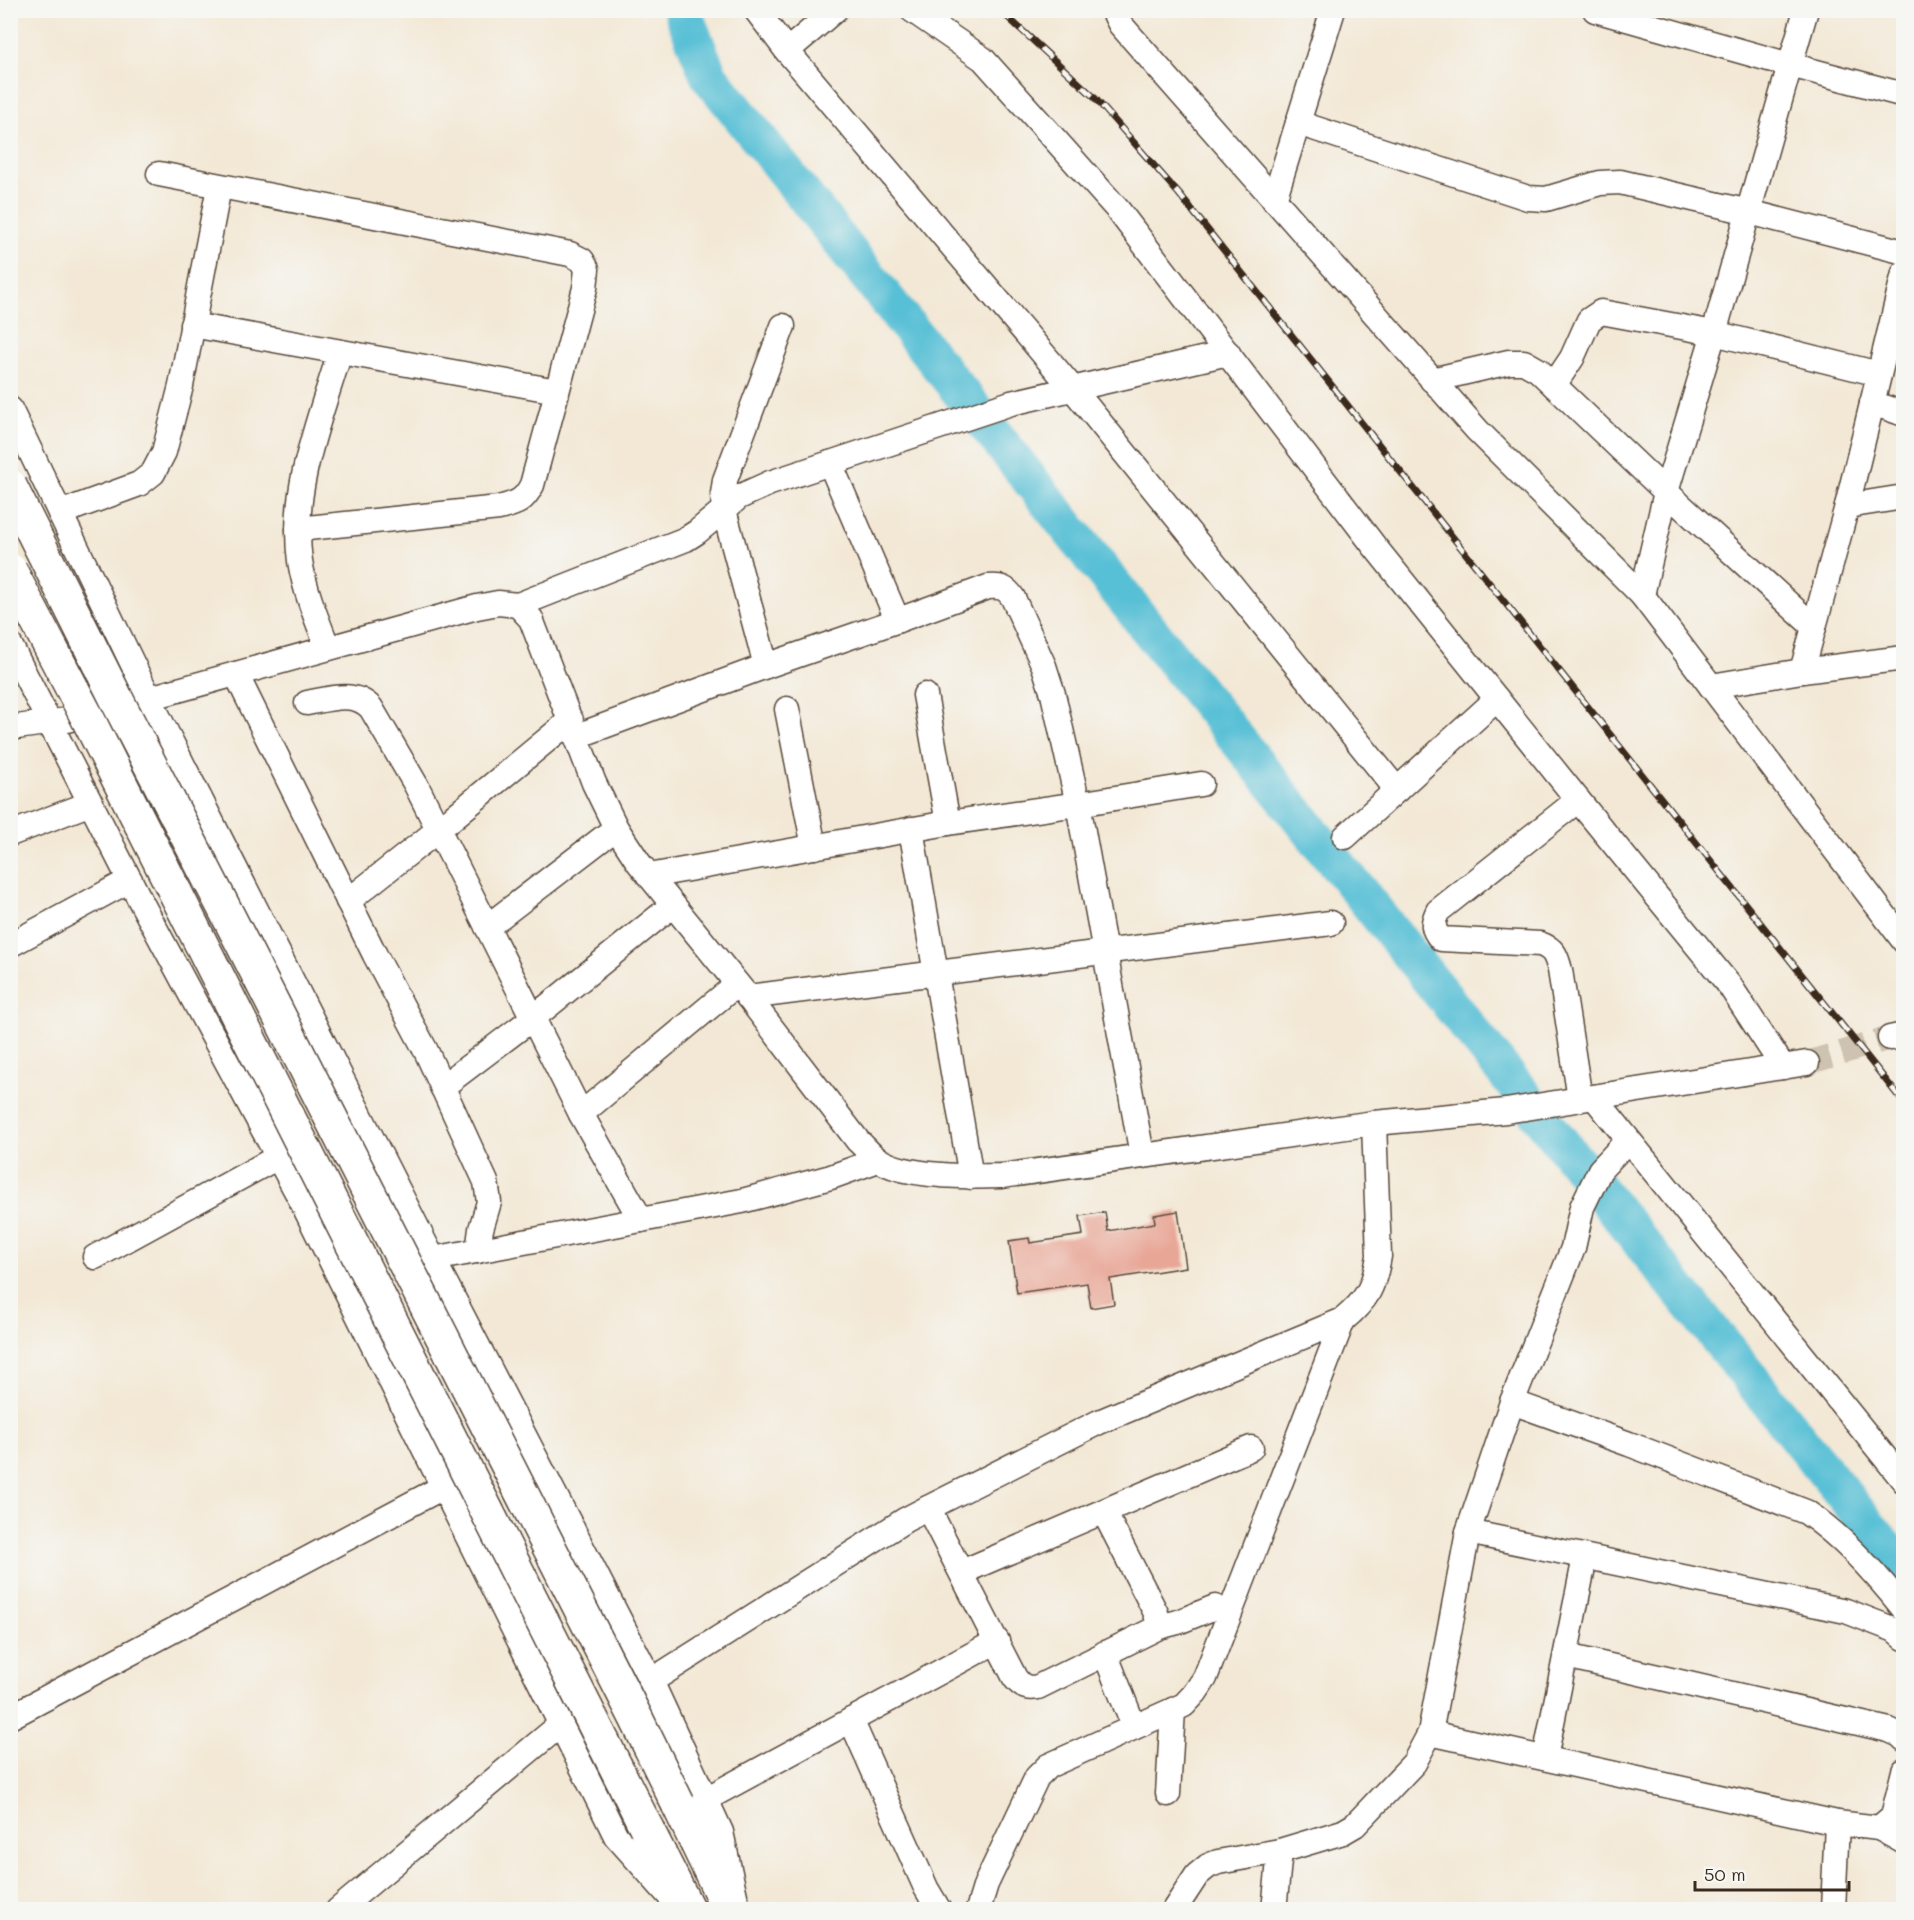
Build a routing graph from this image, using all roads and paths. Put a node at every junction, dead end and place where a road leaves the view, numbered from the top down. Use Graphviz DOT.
graph roads {
  1 [pos="756,10"];
  2 [pos="835,10"];
  3 [pos="912,10"];
  4 [pos="1113,10"];
  5 [pos="1333,10"];
  6 [pos="1595,10"];
  7 [pos="1806,10"];
  8 [pos="787,51"];
  9 [pos="1790,65"];
  10 [pos="1904,95"];
  11 [pos="1298,123"];
  12 [pos="159,174"];
  13 [pos="219,187"];
  14 [pos="1274,200"];
  15 [pos="1749,212"];
  16 [pos="1904,252"];
  17 [pos="1904,273"];
  18 [pos="192,325"];
  19 [pos="783,326"];
  20 [pos="1714,333"];
  21 [pos="340,352"];
  22 [pos="1228,353"];
  23 [pos="1879,374"];
  24 [pos="1432,380"];
  25 [pos="1554,385"];
  26 [pos="1073,389"];
  27 [pos="557,391"];
  28 [pos="1872,403"];
  29 [pos="10,409"];
  30 [pos="1904,414"];
  31 [pos="830,463"];
  32 [pos="10,486"];
  33 [pos="1666,492"];
  34 [pos="1904,497"];
  35 [pos="1847,506"];
  36 [pos="724,510"];
  37 [pos="60,513"];
  38 [pos="298,529"];
  39 [pos="10,570"];
  40 [pos="1642,595"];
  41 [pos="519,605"];
  42 [pos="896,621"];
  43 [pos="1814,627"];
  44 [pos="10,645"];
  45 [pos="328,648"];
  46 [pos="1904,658"];
  47 [pos="765,666"];
  48 [pos="1802,671"];
  49 [pos="236,674"];
  50 [pos="1711,686"];
  51 [pos="925,695"];
  52 [pos="149,698"];
  53 [pos="1497,699"];
  54 [pos="307,703"];
  55 [pos="787,709"];
  56 [pos="50,722"];
  57 [pos="10,728"];
  58 [pos="574,728"];
  59 [pos="1201,784"];
  60 [pos="1397,790"];
  61 [pos="1578,800"];
  62 [pos="91,803"];
  63 [pos="1078,804"];
  64 [pos="948,823"];
  65 [pos="615,828"];
  66 [pos="911,829"];
  67 [pos="438,830"];
  68 [pos="10,834"];
  69 [pos="1345,837"];
  70 [pos="814,847"];
  71 [pos="649,876"];
  72 [pos="130,880"];
  73 [pos="348,901"];
  74 [pos="673,905"];
  75 [pos="1331,923"];
  76 [pos="487,927"];
  77 [pos="1904,941"];
  78 [pos="10,945"];
  79 [pos="1105,953"];
  80 [pos="936,974"];
  81 [pos="742,990"];
  82 [pos="532,1018"];
  83 [pos="1807,1063"];
  84 [pos="1782,1067"];
  85 [pos="442,1087"];
  86 [pos="1587,1098"];
  87 [pos="581,1114"];
  88 [pos="1374,1123"];
  89 [pos="1628,1140"];
  90 [pos="1142,1155"];
  91 [pos="278,1157"];
  92 [pos="878,1160"];
  93 [pos="970,1177"];
  94 [pos="641,1220"];
  95 [pos="478,1251"];
  96 [pos="95,1257"];
  97 [pos="432,1259"];
  98 [pos="1343,1320"];
  99 [pos="1512,1402"];
  100 [pos="1251,1448"];
  101 [pos="1904,1481"];
  102 [pos="443,1487"];
  103 [pos="928,1508"];
  104 [pos="1104,1512"];
  105 [pos="1468,1532"];
  106 [pos="1585,1557"];
  107 [pos="962,1572"];
  108 [pos="1215,1607"];
  109 [pos="1904,1609"];
  110 [pos="1159,1627"];
  111 [pos="1904,1638"];
  112 [pos="996,1641"];
  113 [pos="1104,1653"];
  114 [pos="1566,1656"];
  115 [pos="651,1681"];
  116 [pos="1173,1710"];
  117 [pos="10,1717"];
  118 [pos="852,1720"];
  119 [pos="561,1725"];
  120 [pos="1134,1727"];
  121 [pos="1430,1733"];
  122 [pos="1904,1739"];
  123 [pos="1545,1758"];
  124 [pos="1904,1771"];
  125 [pos="1168,1794"];
  126 [pos="692,1801"];
  127 [pos="1837,1823"];
  128 [pos="1879,1828"];
  129 [pos="1904,1842"];
  130 [pos="1280,1851"];
  131 [pos="338,1910"];
  132 [pos="682,1910"];
  133 [pos="688,1910"];
  134 [pos="729,1910"];
  135 [pos="738,1910"];
  136 [pos="939,1910"];
  137 [pos="978,1910"];
  138 [pos="1174,1910"];
  139 [pos="1274,1910"];
  140 [pos="1833,1910"];
  1 -- 8 [label="street"];
  2 -- 8 [label="street"];
  3 -- 22 [label="street"];
  4 -- 14 [label="street"];
  5 -- 11 [label="street"];
  6 -- 9 [label="street"];
  7 -- 9 [label="street"];
  8 -- 26 [label="street"];
  9 -- 10 [label="street"];
  9 -- 15 [label="street"];
  11 -- 14 [label="street"];
  11 -- 15 [label="street"];
  12 -- 13 [label="street"];
  13 -- 18 [label="street"];
  13 -- 27 [label="street"];
  14 -- 24 [label="street"];
  15 -- 16 [label="street"];
  15 -- 20 [label="street"];
  17 -- 23 [label="street"];
  18 -- 21 [label="street"];
  18 -- 37 [label="street"];
  19 -- 36 [label="street"];
  20 -- 23 [label="street"];
  20 -- 25 [label="street"];
  20 -- 33 [label="street"];
  21 -- 27 [label="street"];
  21 -- 38 [label="street"];
  22 -- 26 [label="street"];
  22 -- 53 [label="street"];
  23 -- 28 [label="street"];
  24 -- 25 [label="street"];
  24 -- 40 [label="street"];
  25 -- 33 [label="street"];
  26 -- 31 [label="street"];
  26 -- 60 [label="street"];
  27 -- 38 [label="street"];
  28 -- 30 [label="street"];
  28 -- 35 [label="street"];
  29 -- 37 [label="street"];
  31 -- 36 [label="street"];
  31 -- 42 [label="street"];
  32 -- 126 [label="highway, bridge"];
  33 -- 40 [label="street"];
  33 -- 43 [label="street"];
  34 -- 35 [label="street"];
  35 -- 43 [label="street"];
  36 -- 41 [label="street"];
  36 -- 47 [label="street"];
  37 -- 52 [label="street"];
  38 -- 45 [label="street"];
  39 -- 133 [label="highway, bridge"];
  40 -- 50 [label="street"];
  41 -- 45 [label="street"];
  41 -- 58 [label="street"];
  42 -- 47 [label="street"];
  42 -- 63 [label="street"];
  43 -- 48 [label="street"];
  44 -- 56 [label="street"];
  45 -- 49 [label="street"];
  46 -- 48 [label="street"];
  47 -- 58 [label="street"];
  48 -- 50 [label="street"];
  49 -- 52 [label="street"];
  49 -- 73 [label="street"];
  50 -- 77 [label="street"];
  51 -- 64 [label="street"];
  52 -- 56 [label="street"];
  52 -- 97 [label="street"];
  53 -- 60 [label="street"];
  53 -- 61 [label="street"];
  54 -- 67 [label="street"];
  55 -- 70 [label="street"];
  56 -- 57 [label="street"];
  56 -- 62 [label="street"];
  58 -- 65 [label="street"];
  58 -- 67 [label="street"];
  59 -- 63 [label="street"];
  60 -- 69 [label="street"];
  61 -- 84 [label="street"];
  61 -- 86 [label="street"];
  62 -- 68 [label="street"];
  62 -- 72 [label="street"];
  63 -- 64 [label="street"];
  63 -- 79 [label="street"];
  64 -- 66 [label="street"];
  65 -- 71 [label="street"];
  65 -- 76 [label="street"];
  66 -- 70 [label="street"];
  66 -- 80 [label="street"];
  67 -- 73 [label="street"];
  67 -- 76 [label="street"];
  70 -- 71 [label="street"];
  71 -- 74 [label="street"];
  72 -- 78 [label="street"];
  72 -- 91 [label="street"];
  73 -- 85 [label="street"];
  74 -- 81 [label="street"];
  74 -- 82 [label="street"];
  75 -- 79 [label="street"];
  76 -- 82 [label="street"];
  79 -- 80 [label="street"];
  79 -- 90 [label="street"];
  80 -- 81 [label="street"];
  80 -- 93 [label="street"];
  81 -- 87 [label="street"];
  81 -- 92 [label="street"];
  82 -- 85 [label="street"];
  82 -- 87 [label="street"];
  83 -- 84 [label="street"];
  84 -- 86 [label="street"];
  85 -- 95 [label="street"];
  86 -- 88 [label="street"];
  86 -- 89 [label="street"];
  87 -- 94 [label="street"];
  88 -- 90 [label="street"];
  88 -- 98 [label="street"];
  89 -- 99 [label="street"];
  89 -- 101 [label="street"];
  90 -- 93 [label="street"];
  91 -- 96 [label="street"];
  91 -- 102 [label="street"];
  92 -- 93 [label="street"];
  92 -- 94 [label="street"];
  94 -- 95 [label="street"];
  95 -- 97 [label="street"];
  97 -- 115 [label="street"];
  98 -- 103 [label="street"];
  98 -- 116 [label="street"];
  99 -- 105 [label="street"];
  99 -- 109 [label="street"];
  100 -- 104 [label="street"];
  102 -- 117 [label="street"];
  102 -- 119 [label="street"];
  103 -- 107 [label="street"];
  103 -- 115 [label="street"];
  104 -- 107 [label="street"];
  104 -- 110 [label="street"];
  105 -- 106 [label="street"];
  105 -- 121 [label="street"];
  106 -- 111 [label="street"];
  106 -- 114 [label="street"];
  107 -- 112 [label="street"];
  108 -- 110 [label="street"];
  110 -- 113 [label="street"];
  112 -- 113 [label="street"];
  112 -- 118 [label="street"];
  113 -- 120 [label="street"];
  114 -- 122 [label="street"];
  114 -- 123 [label="street"];
  115 -- 126 [label="street"];
  116 -- 120 [label="street"];
  116 -- 125 [label="street"];
  118 -- 126 [label="street"];
  118 -- 136 [label="street"];
  119 -- 131 [label="street"];
  119 -- 132 [label="street"];
  120 -- 137 [label="street"];
  121 -- 123 [label="street"];
  121 -- 130 [label="street"];
  123 -- 127 [label="street"];
  124 -- 128 [label="street"];
  126 -- 134 [label="highway"];
  126 -- 135 [label="street"];
  127 -- 128 [label="street"];
  127 -- 140 [label="street"];
  128 -- 129 [label="street"];
  130 -- 138 [label="street"];
  130 -- 139 [label="street"];
}
